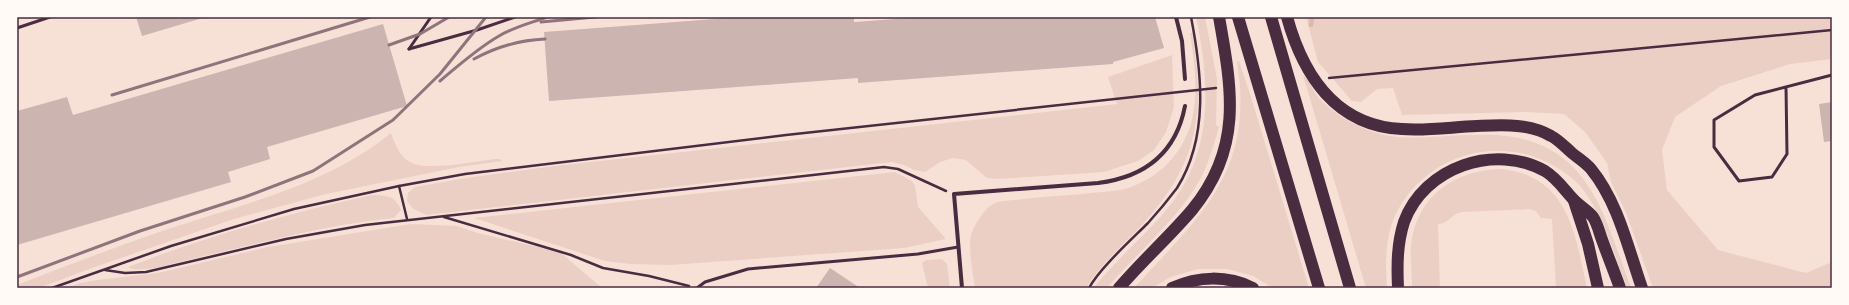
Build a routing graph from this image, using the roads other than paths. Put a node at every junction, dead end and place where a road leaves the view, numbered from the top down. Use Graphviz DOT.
graph roads {
  1 [pos="50,17"];
  2 [pos="431,17"];
  3 [pos="515,17"];
  4 [pos="1176,17"];
  5 [pos="1219,17"];
  6 [pos="1238,17"];
  7 [pos="1271,17"];
  8 [pos="1287,17"];
  9 [pos="17,28"];
  10 [pos="1832,75"];
  11 [pos="1186,79"];
  12 [pos="1786,87"];
  13 [pos="1185,106"];
  14 [pos="1574,201"];
  15 [pos="958,247"];
  16 [pos="696,288"];
  17 [pos="962,288"];
  18 [pos="1120,288"];
  19 [pos="1172,288"];
  20 [pos="1253,288"];
  21 [pos="1319,288"];
  22 [pos="1350,288"];
  23 [pos="1398,288"];
  24 [pos="1598,288"];
  25 [pos="1620,288"];
  26 [pos="1642,288"];
  1 -- 9 [label="lane"];
  2 -- 3 [label="lane"];
  4 -- 11 [label="street"];
  5 -- 18 [label="highway"];
  6 -- 21 [label="highway"];
  7 -- 22 [label="highway"];
  8 -- 26 [label="highway"];
  10 -- 12 [label="lane"];
  12 -- 12 [label="lane"];
  13 -- 15 [label="street"];
  14 -- 23 [label="highway"];
  14 -- 24 [label="highway"];
  14 -- 25 [label="highway"];
  15 -- 16 [label="lane"];
  15 -- 17 [label="street"];
  19 -- 20 [label="highway"];
}
